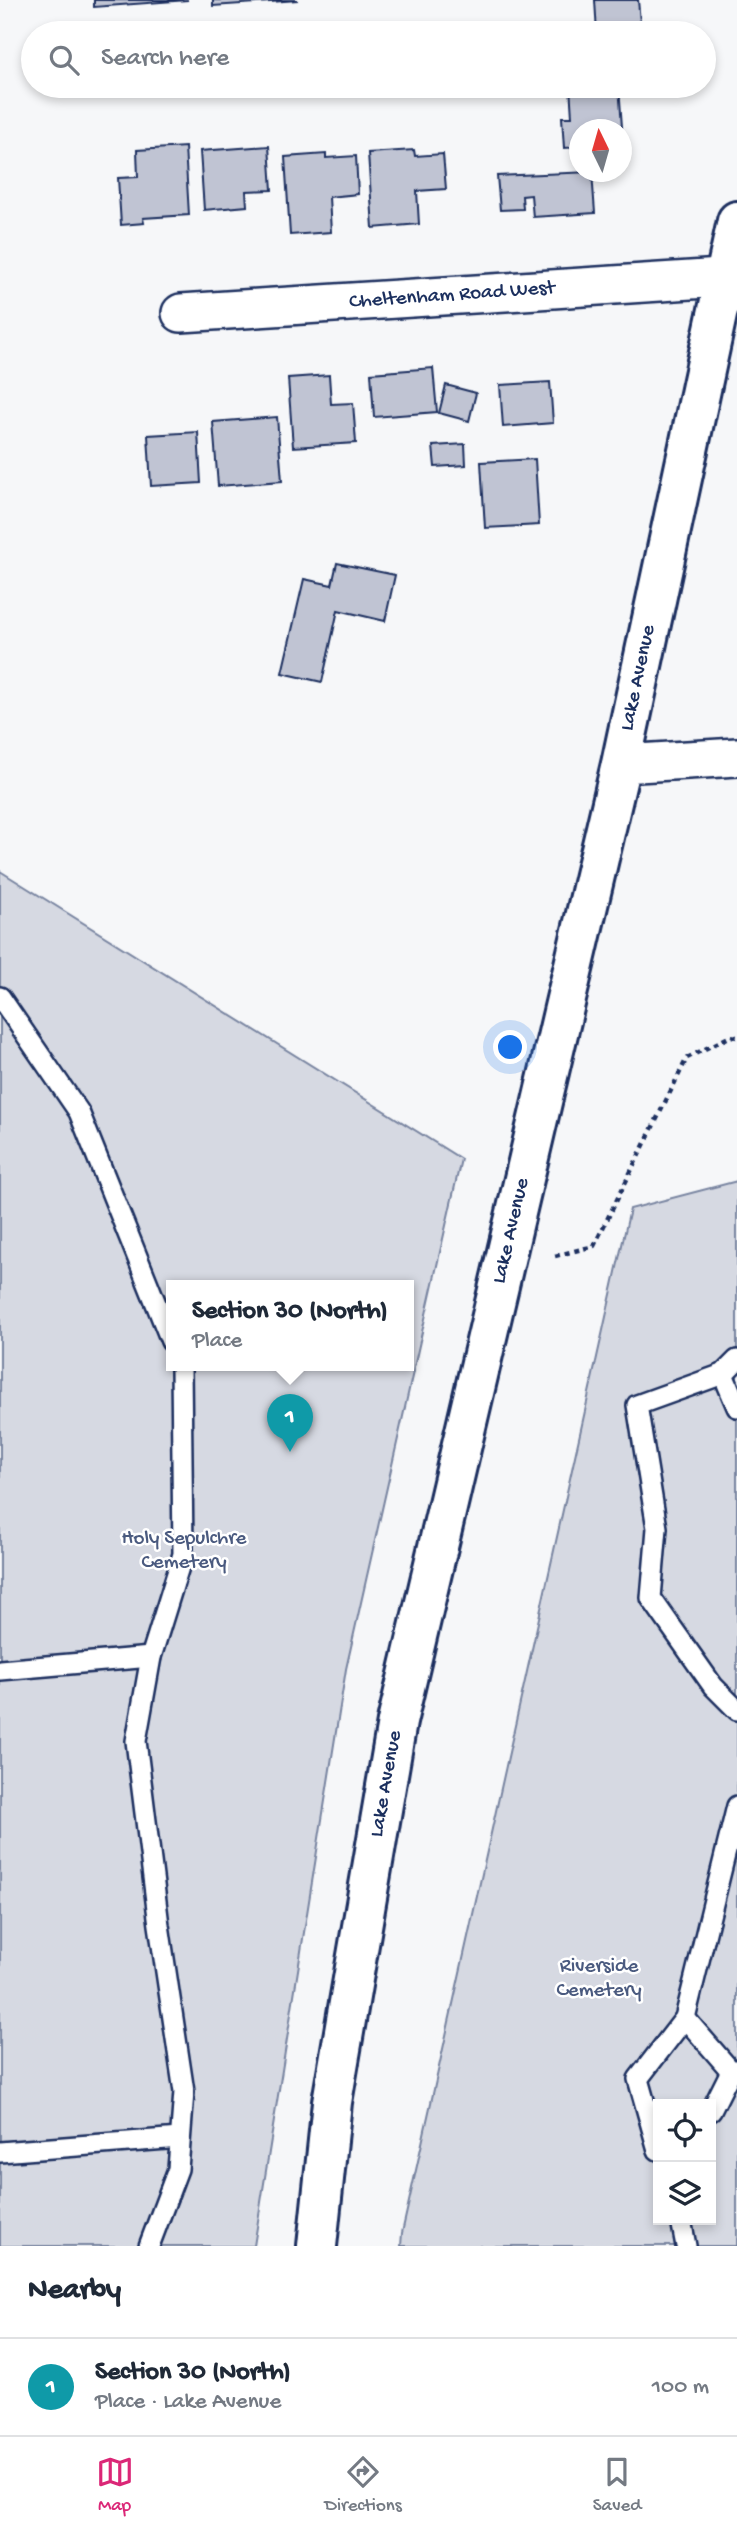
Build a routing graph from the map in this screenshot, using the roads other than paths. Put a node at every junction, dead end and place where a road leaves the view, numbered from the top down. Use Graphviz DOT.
graph roads {
  1 [pos="737,221"];
  2 [pos="730,278"];
  3 [pos="181,313"];
  4 [pos="737,757"];
  5 [pos="621,764"];
  6 [pos="0,997"];
  7 [pos="166,1329"];
  8 [pos="730,1367"];
  9 [pos="181,1371"];
  10 [pos="737,1407"];
  11 [pos="151,1657"];
  12 [pos="0,1670"];
  13 [pos="737,1710"];
  14 [pos="737,1805"];
  15 [pos="685,2018"];
  16 [pos="734,2071"];
  17 [pos="716,2102"];
  18 [pos="653,2132"];
  19 [pos="180,2138"];
  20 [pos="0,2152"];
  21 [pos="682,2225"];
  22 [pos="149,2246"];
  23 [pos="317,2246"];
  24 [pos="686,2246"];
  1 -- 2 [label="main road, Lake Avenue"];
  2 -- 3 [label="street, Cheltenham Road West"];
  2 -- 5 [label="main road, Lake Avenue"];
  4 -- 5 [label="street"];
  5 -- 23 [label="main road, Lake Avenue"];
  6 -- 7 [label="lane"];
  8 -- 10 [label="lane"];
  8 -- 13 [label="lane"];
  9 -- 11 [label="lane"];
  11 -- 12 [label="lane"];
  11 -- 19 [label="lane"];
  14 -- 15 [label="lane"];
  15 -- 16 [label="lane"];
  15 -- 18 [label="lane"];
  16 -- 17 [label="lane"];
  19 -- 20 [label="lane"];
  19 -- 22 [label="lane"];
  21 -- 24 [label="lane"];
}
